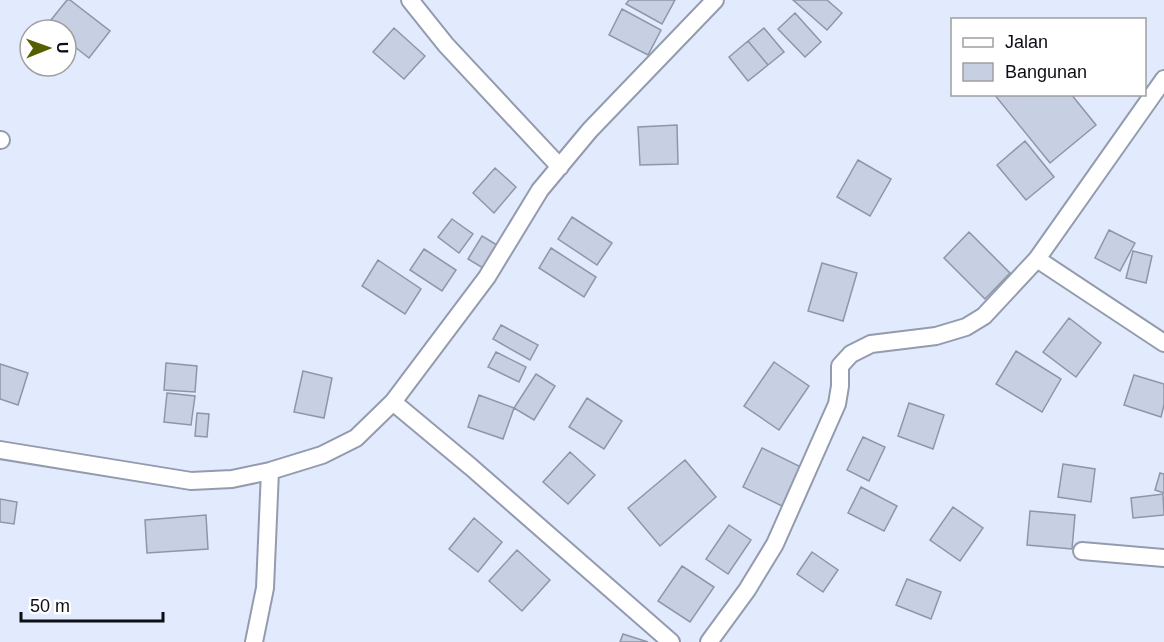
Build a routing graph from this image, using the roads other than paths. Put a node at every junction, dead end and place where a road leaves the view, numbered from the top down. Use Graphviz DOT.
graph roads {
  1 [pos="410,0"];
  2 [pos="715,0"];
  3 [pos="1164,79"];
  4 [pos="560,167"];
  5 [pos="1037,259"];
  6 [pos="1164,343"];
  7 [pos="393,402"];
  8 [pos="0,450"];
  9 [pos="270,471"];
  10 [pos="1082,551"];
  11 [pos="1164,558"];
  12 [pos="254,642"];
  13 [pos="671,642"];
  14 [pos="709,642"];
  1 -- 4 [label="street"];
  2 -- 4 [label="street"];
  3 -- 5 [label="street"];
  4 -- 7 [label="street"];
  5 -- 6 [label="street"];
  5 -- 14 [label="street"];
  7 -- 9 [label="street"];
  7 -- 13 [label="street"];
  8 -- 9 [label="street"];
  9 -- 12 [label="street"];
  10 -- 11 [label="street"];
}
